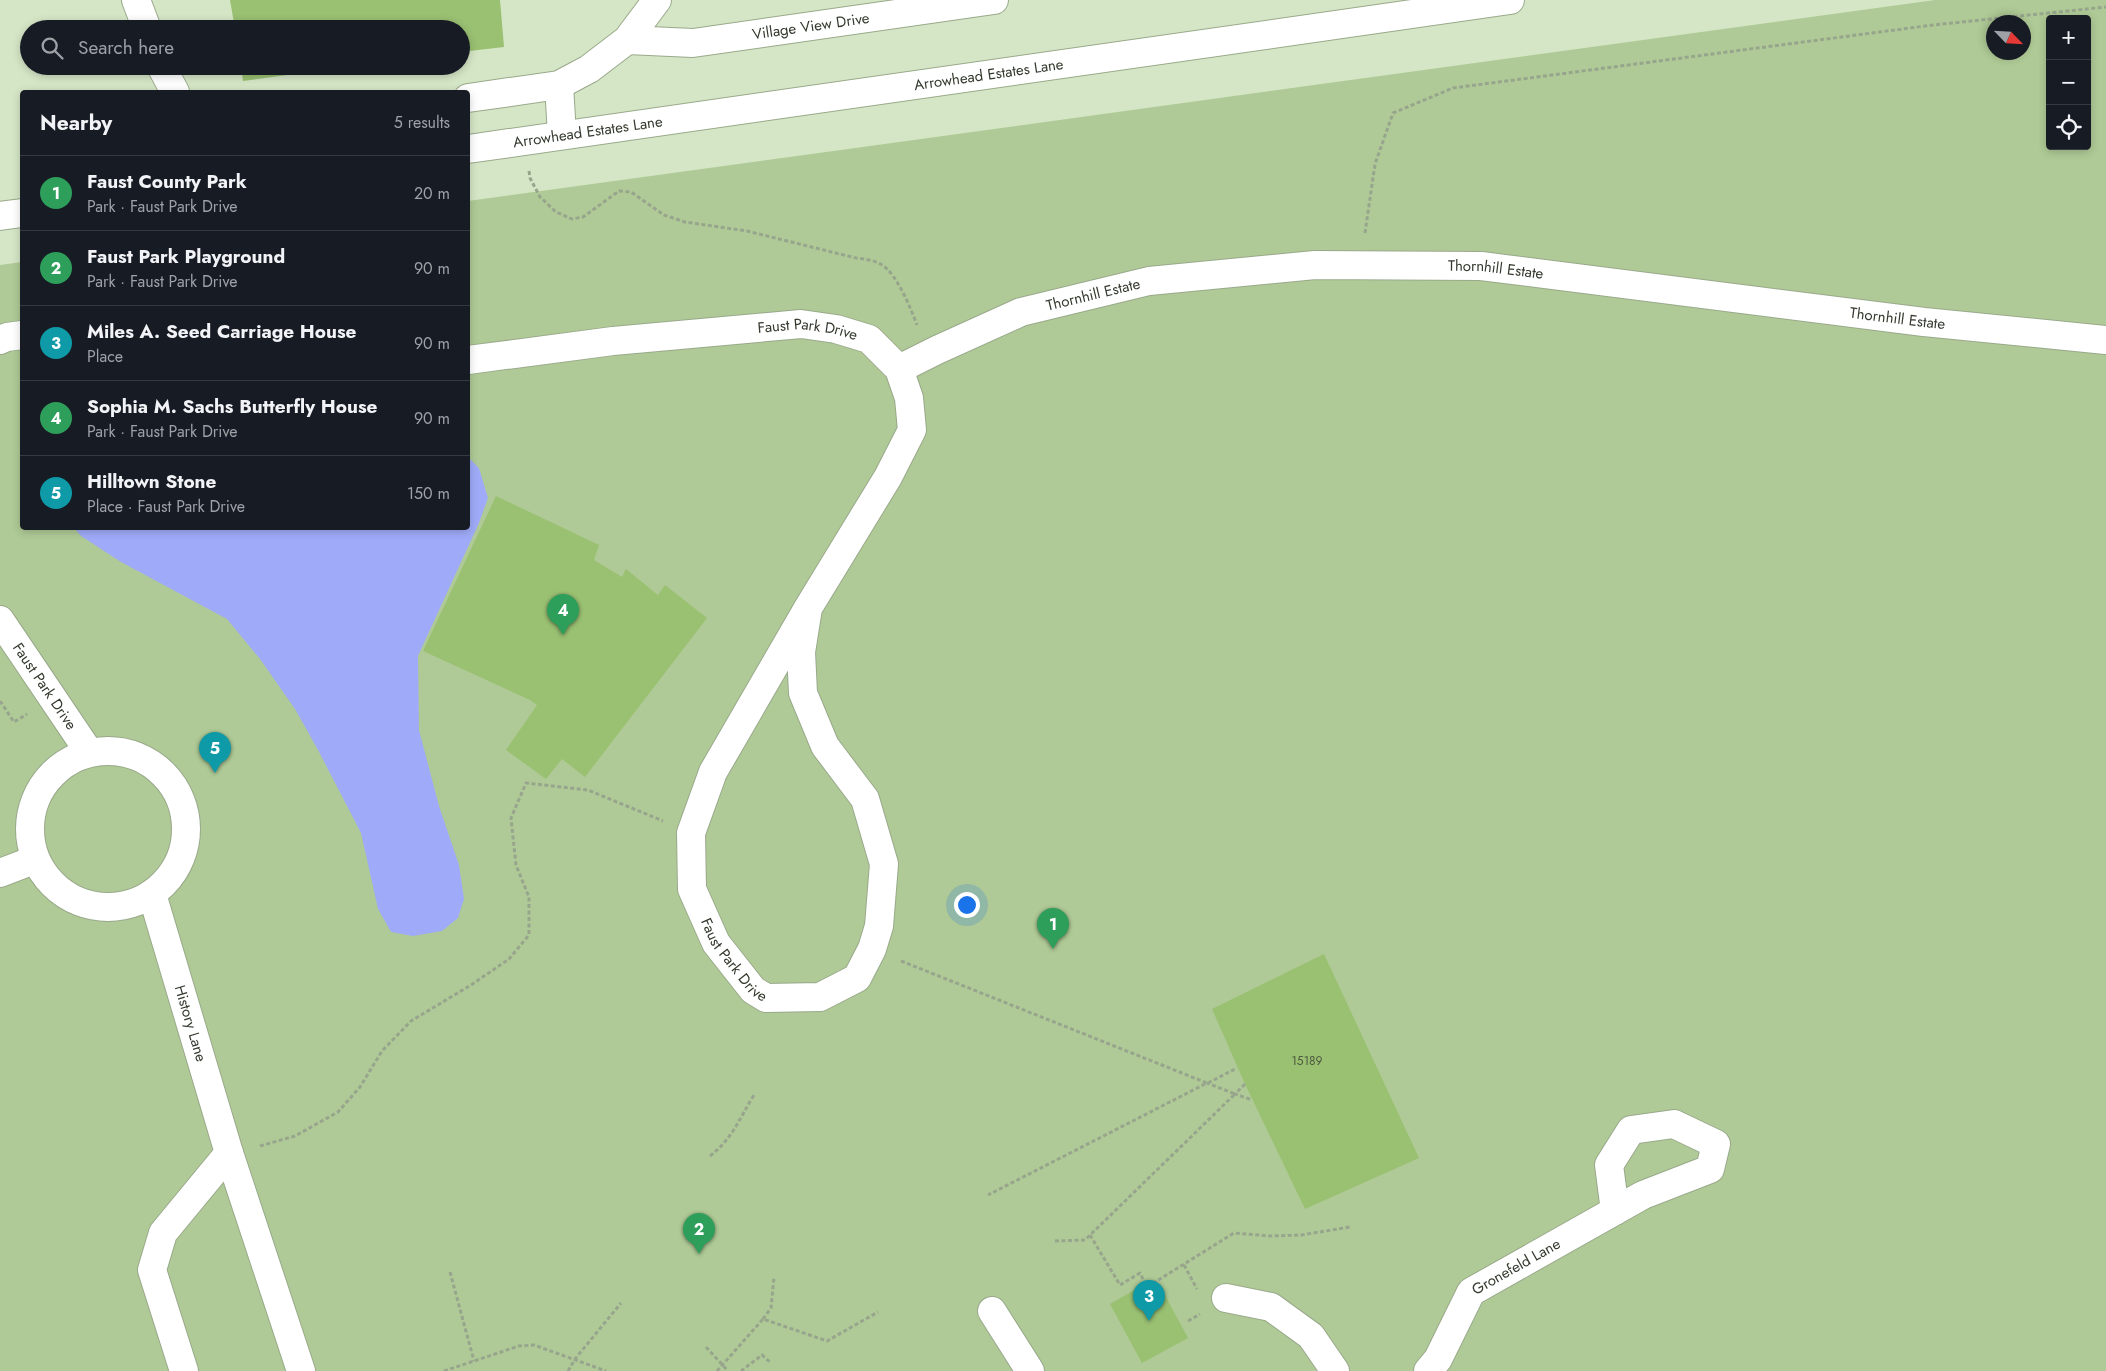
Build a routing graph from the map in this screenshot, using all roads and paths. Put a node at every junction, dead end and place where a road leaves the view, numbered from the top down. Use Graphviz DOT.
graph roads {
  1 [pos="136,0"];
  2 [pos="657,0"];
  3 [pos="994,0"];
  4 [pos="1510,0"];
  5 [pos="2106,7"];
  6 [pos="144,20"];
  7 [pos="627,40"];
  8 [pos="166,75"];
  9 [pos="559,85"];
  10 [pos="173,90"];
  11 [pos="470,98"];
  12 [pos="562,135"];
  13 [pos="470,149"];
  14 [pos="529,168"];
  15 [pos="20,213"];
  16 [pos="0,216"];
  17 [pos="1360,266"];
  18 [pos="918,331"];
  19 [pos="20,335"];
  20 [pos="0,340"];
  21 [pos="2106,340"];
  22 [pos="470,360"];
  23 [pos="899,369"];
  24 [pos="808,608"];
  25 [pos="0,620"];
  26 [pos="0,701"];
  27 [pos="34,710"];
  28 [pos="89,752"];
  29 [pos="691,833"];
  30 [pos="34,860"];
  31 [pos="0,873"];
  32 [pos="152,894"];
  33 [pos="872,949"];
  34 [pos="1237,1068"];
  35 [pos="1207,1083"];
  36 [pos="1245,1084"];
  37 [pos="1235,1094"];
  38 [pos="754,1095"];
  39 [pos="1252,1100"];
  40 [pos="228,1153"];
  41 [pos="710,1156"];
  42 [pos="988,1195"];
  43 [pos="1615,1211"];
  44 [pos="1350,1227"];
  45 [pos="1090,1235"];
  46 [pos="1055,1241"];
  47 [pos="450,1272"];
  48 [pos="774,1277"];
  49 [pos="1226,1298"];
  50 [pos="621,1303"];
  51 [pos="992,1311"];
  52 [pos="878,1312"];
  53 [pos="763,1319"];
  54 [pos="706,1347"];
  55 [pos="575,1359"];
  56 [pos="474,1361"];
  57 [pos="770,1362"];
  58 [pos="723,1364"];
  59 [pos="1034,1368"];
  60 [pos="184,1371"];
  61 [pos="301,1371"];
  62 [pos="444,1371"];
  63 [pos="568,1371"];
  64 [pos="606,1371"];
  65 [pos="717,1371"];
  66 [pos="728,1371"];
  67 [pos="741,1371"];
  68 [pos="1335,1371"];
  69 [pos="1428,1371"];
  1 -- 6 [label="street"];
  2 -- 7 [label="street"];
  3 -- 7 [label="street, Village View Drive"];
  4 -- 12 [label="street, Arrowhead Estates Lane"];
  5 -- 17 [label="path"];
  7 -- 9 [label="street"];
  8 -- 10 [label="street"];
  9 -- 11 [label="street"];
  9 -- 12 [label="street"];
  12 -- 13 [label="street, Arrowhead Estates Lane"];
  14 -- 18 [label="path"];
  15 -- 16 [label="street"];
  17 -- 21 [label="street, Thornhill Estate"];
  17 -- 23 [label="street, Thornhill Estate"];
  19 -- 20 [label="street"];
  22 -- 23 [label="street, Faust Park Drive"];
  23 -- 24 [label="street, Faust Park Drive"];
  24 -- 29 [label="street, Faust Park Drive"];
  24 -- 33 [label="street, Faust Park Drive"];
  25 -- 28 [label="street, Faust Park Drive"];
  26 -- 27 [label="path"];
  28 -- 30 [label="street"];
  28 -- 32 [label="street"];
  29 -- 33 [label="street, Faust Park Drive"];
  29 -- 40 [label="path"];
  30 -- 31 [label="street"];
  30 -- 32 [label="street"];
  32 -- 40 [label="street, History Lane"];
  33 -- 35 [label="path"];
  34 -- 35 [label="path"];
  35 -- 37 [label="path"];
  35 -- 42 [label="path"];
  36 -- 37 [label="path"];
  37 -- 39 [label="path"];
  37 -- 45 [label="path"];
  38 -- 41 [label="path"];
  40 -- 60 [label="street"];
  40 -- 61 [label="street, History Lane"];
  43 -- 69 [label="street, Gronefeld Lane"];
  44 -- 45 [label="path"];
  45 -- 46 [label="path"];
  47 -- 56 [label="path"];
  48 -- 53 [label="path"];
  49 -- 68 [label="street"];
  50 -- 55 [label="path"];
  51 -- 59 [label="street"];
  52 -- 53 [label="path"];
  53 -- 58 [label="path"];
  54 -- 58 [label="path"];
  55 -- 56 [label="path"];
  55 -- 63 [label="path"];
  55 -- 64 [label="path"];
  56 -- 62 [label="path"];
  57 -- 67 [label="path"];
  58 -- 65 [label="path"];
  58 -- 66 [label="path"];
}
